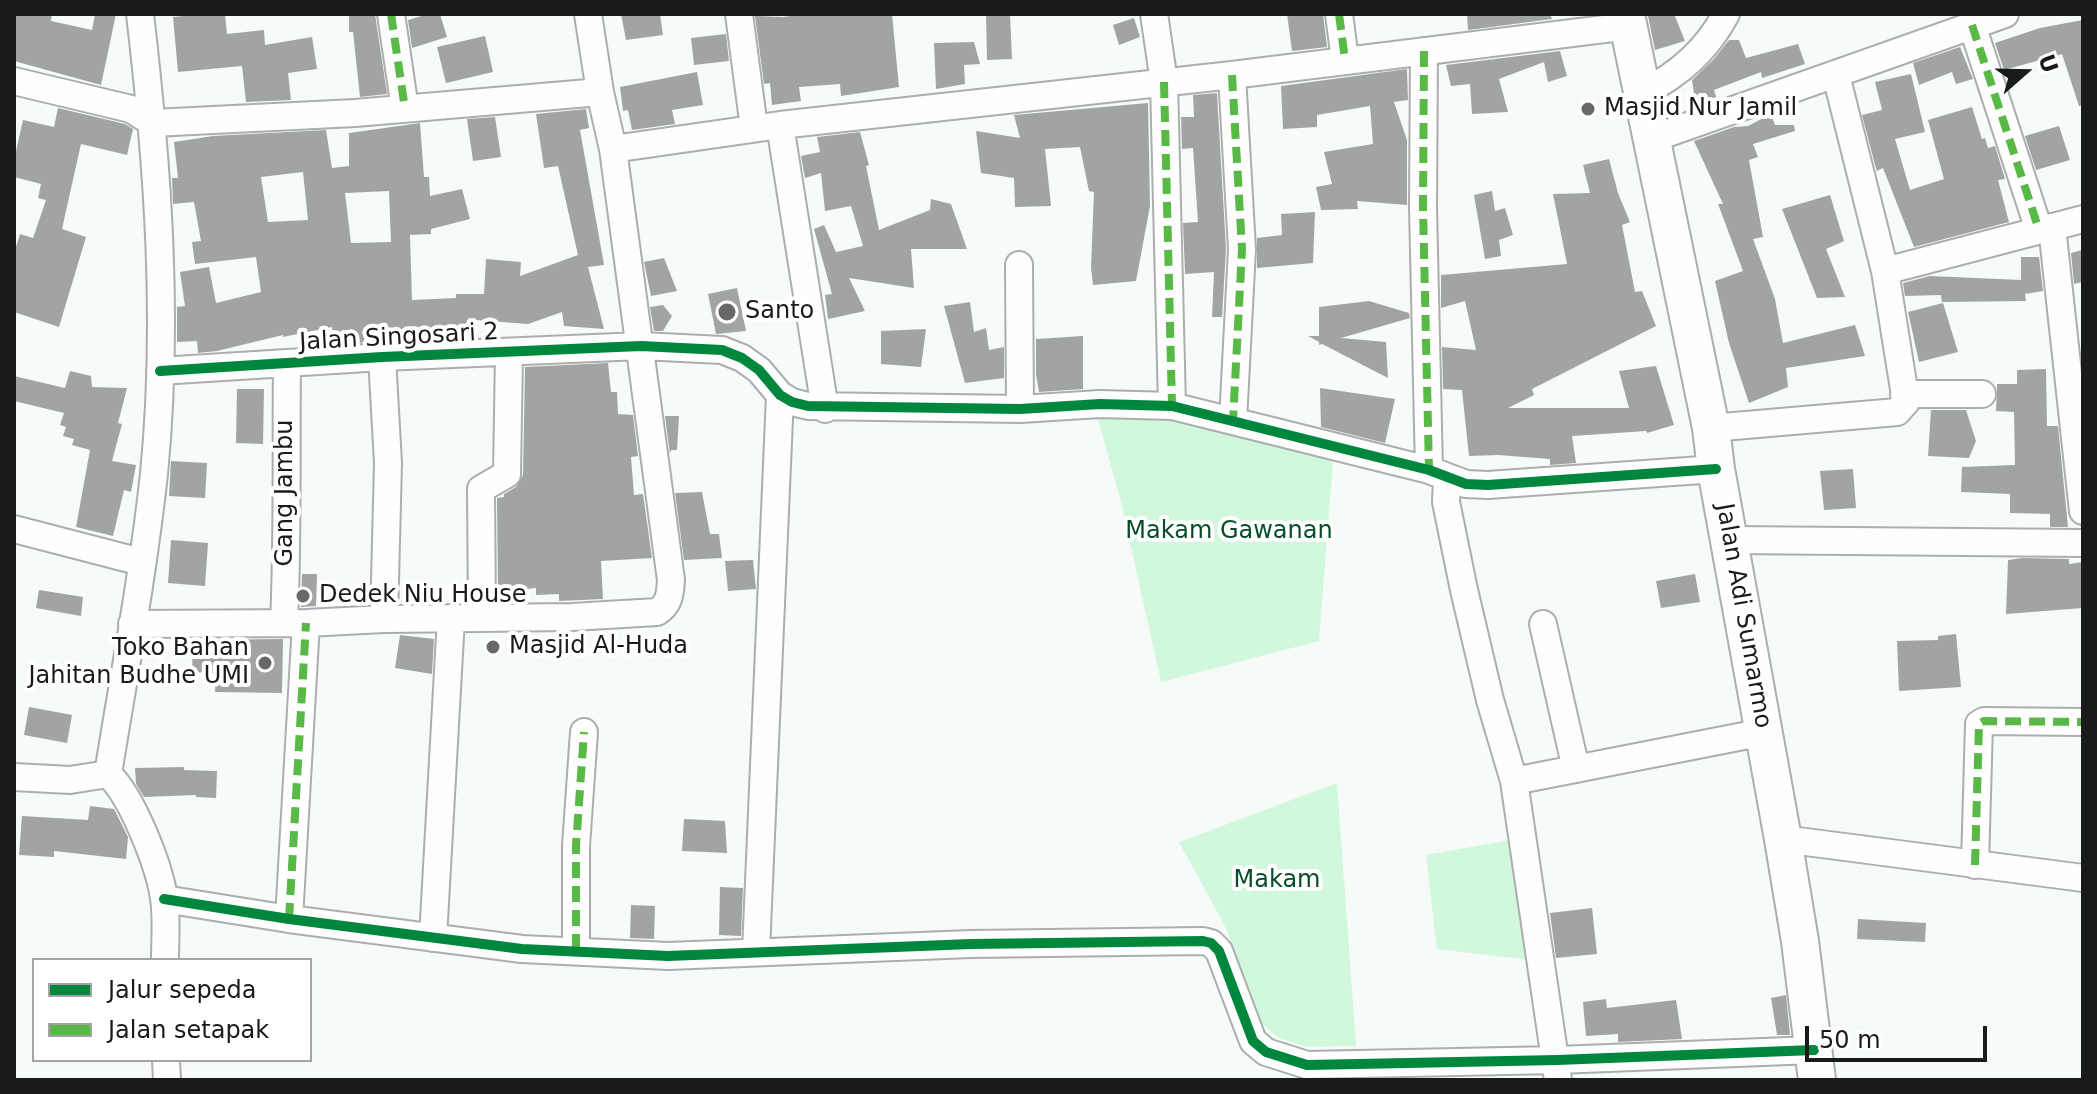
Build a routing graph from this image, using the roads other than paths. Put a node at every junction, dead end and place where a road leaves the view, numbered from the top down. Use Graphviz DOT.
graph roads {
  1 [pos="140,14"];
  2 [pos="391,14"];
  3 [pos="588,14"];
  4 [pos="739,14"];
  5 [pos="1154,14"];
  6 [pos="1339,14"];
  7 [pos="1726,14"];
  8 [pos="2005,14"];
  9 [pos="1628,20"];
  10 [pos="1972,25"];
  11 [pos="1424,51"];
  12 [pos="1345,60"];
  13 [pos="1232,75"];
  14 [pos="1836,75"];
  15 [pos="1164,82"];
  16 [pos="15,87"];
  17 [pos="600,92"];
  18 [pos="1642,93"];
  19 [pos="405,109"];
  20 [pos="153,123"];
  21 [pos="780,125"];
  22 [pos="754,128"];
  23 [pos="1654,138"];
  24 [pos="613,149"];
  25 [pos="2083,219"];
  26 [pos="2045,228"];
  27 [pos="1019,265"];
  28 [pos="1885,271"];
  29 [pos="641,346"];
  30 [pos="509,353"];
  31 [pos="382,357"];
  32 [pos="287,364"];
  33 [pos="160,371"];
  34 [pos="1904,394"];
  35 [pos="1982,394"];
  36 [pos="780,395"];
  37 [pos="1172,406"];
  38 [pos="825,409"];
  39 [pos="1020,409"];
  40 [pos="1233,421"];
  41 [pos="1711,428"];
  42 [pos="1716,469"];
  43 [pos="1438,474"];
  44 [pos="2083,511"];
  45 [pos="14,529"];
  46 [pos="1729,540"];
  47 [pos="2083,543"];
  48 [pos="141,562"];
  49 [pos="482,617"];
  50 [pos="451,618"];
  51 [pos="384,619"];
  52 [pos="295,623"];
  53 [pos="132,624"];
  54 [pos="1543,624"];
  55 [pos="2083,722"];
  56 [pos="584,732"];
  57 [pos="1764,732"];
  58 [pos="1576,769"];
  59 [pos="108,774"];
  60 [pos="14,777"];
  61 [pos="1514,781"];
  62 [pos="1783,839"];
  63 [pos="1975,865"];
  64 [pos="2083,878"];
  65 [pos="164,899"];
  66 [pos="289,919"];
  67 [pos="433,938"];
  68 [pos="576,950"];
  69 [pos="756,951"];
  70 [pos="165,958"];
  71 [pos="1815,1065"];
  72 [pos="1558,1070"];
  73 [pos="1414,1071"];
  74 [pos="1306,1072"];
  1 -- 20 [label="street"];
  2 -- 19 [label="street"];
  3 -- 17 [label="street"];
  4 -- 22 [label="street"];
  5 -- 15 [label="street"];
  6 -- 12 [label="street"];
  7 -- 18 [label="street"];
  8 -- 10 [label="street"];
  9 -- 11 [label="street"];
  9 -- 18 [label="main road, Jalan Adi Sumarmo"];
  10 -- 14 [label="street"];
  10 -- 26 [label="street"];
  11 -- 12 [label="street"];
  11 -- 43 [label="street"];
  12 -- 13 [label="street"];
  13 -- 15 [label="street"];
  13 -- 40 [label="street"];
  14 -- 23 [label="street"];
  14 -- 28 [label="street"];
  15 -- 21 [label="street"];
  15 -- 37 [label="street"];
  16 -- 20 [label="street"];
  17 -- 19 [label="street"];
  17 -- 24 [label="street"];
  18 -- 23 [label="main road, Jalan Adi Sumarmo"];
  19 -- 20 [label="street"];
  20 -- 33 [label="street"];
  21 -- 22 [label="street"];
  21 -- 38 [label="street"];
  22 -- 24 [label="street"];
  23 -- 41 [label="main road, Jalan Adi Sumarmo"];
  24 -- 29 [label="street"];
  25 -- 26 [label="street"];
  26 -- 28 [label="street"];
  26 -- 44 [label="street"];
  27 -- 39 [label="street"];
  28 -- 34 [label="street"];
  29 -- 30 [label="street, Jalan Singosari 2"];
  29 -- 36 [label="street, Jalan Singosari 2"];
  29 -- 49 [label="street"];
  30 -- 31 [label="street, Jalan Singosari 2"];
  30 -- 49 [label="street"];
  31 -- 32 [label="street, Jalan Singosari 2"];
  31 -- 51 [label="street"];
  32 -- 33 [label="street, Jalan Singosari 2"];
  32 -- 52 [label="street, Gang Jambu"];
  33 -- 48 [label="street"];
  34 -- 35 [label="street"];
  34 -- 41 [label="street"];
  36 -- 38 [label="street"];
  36 -- 69 [label="street"];
  37 -- 39 [label="street"];
  37 -- 40 [label="street"];
  38 -- 39 [label="street"];
  40 -- 43 [label="street"];
  41 -- 42 [label="main road, Jalan Adi Sumarmo"];
  42 -- 43 [label="street"];
  42 -- 46 [label="main road, Jalan Adi Sumarmo"];
  43 -- 61 [label="street"];
  45 -- 48 [label="street"];
  46 -- 47 [label="street"];
  46 -- 57 [label="main road, Jalan Adi Sumarmo"];
  48 -- 53 [label="street"];
  49 -- 50 [label="street"];
  50 -- 51 [label="street"];
  50 -- 67 [label="street"];
  51 -- 52 [label="street"];
  52 -- 53 [label="street"];
  52 -- 66 [label="street, Gang Jambu"];
  53 -- 59 [label="street"];
  54 -- 58 [label="street"];
  55 -- 63 [label="street"];
  56 -- 68 [label="street"];
  57 -- 58 [label="street"];
  57 -- 62 [label="main road, Jalan Adi Sumarmo"];
  58 -- 61 [label="street"];
  59 -- 60 [label="street"];
  59 -- 65 [label="street"];
  61 -- 72 [label="street"];
  62 -- 63 [label="street"];
  62 -- 71 [label="main road, Jalan Adi Sumarmo"];
  63 -- 64 [label="street"];
  65 -- 66 [label="street"];
  65 -- 70 [label="street"];
  66 -- 67 [label="street"];
  67 -- 68 [label="street"];
  68 -- 69 [label="street"];
  69 -- 74 [label="street"];
  71 -- 72 [label="street"];
  72 -- 73 [label="street"];
  73 -- 74 [label="street"];
}
